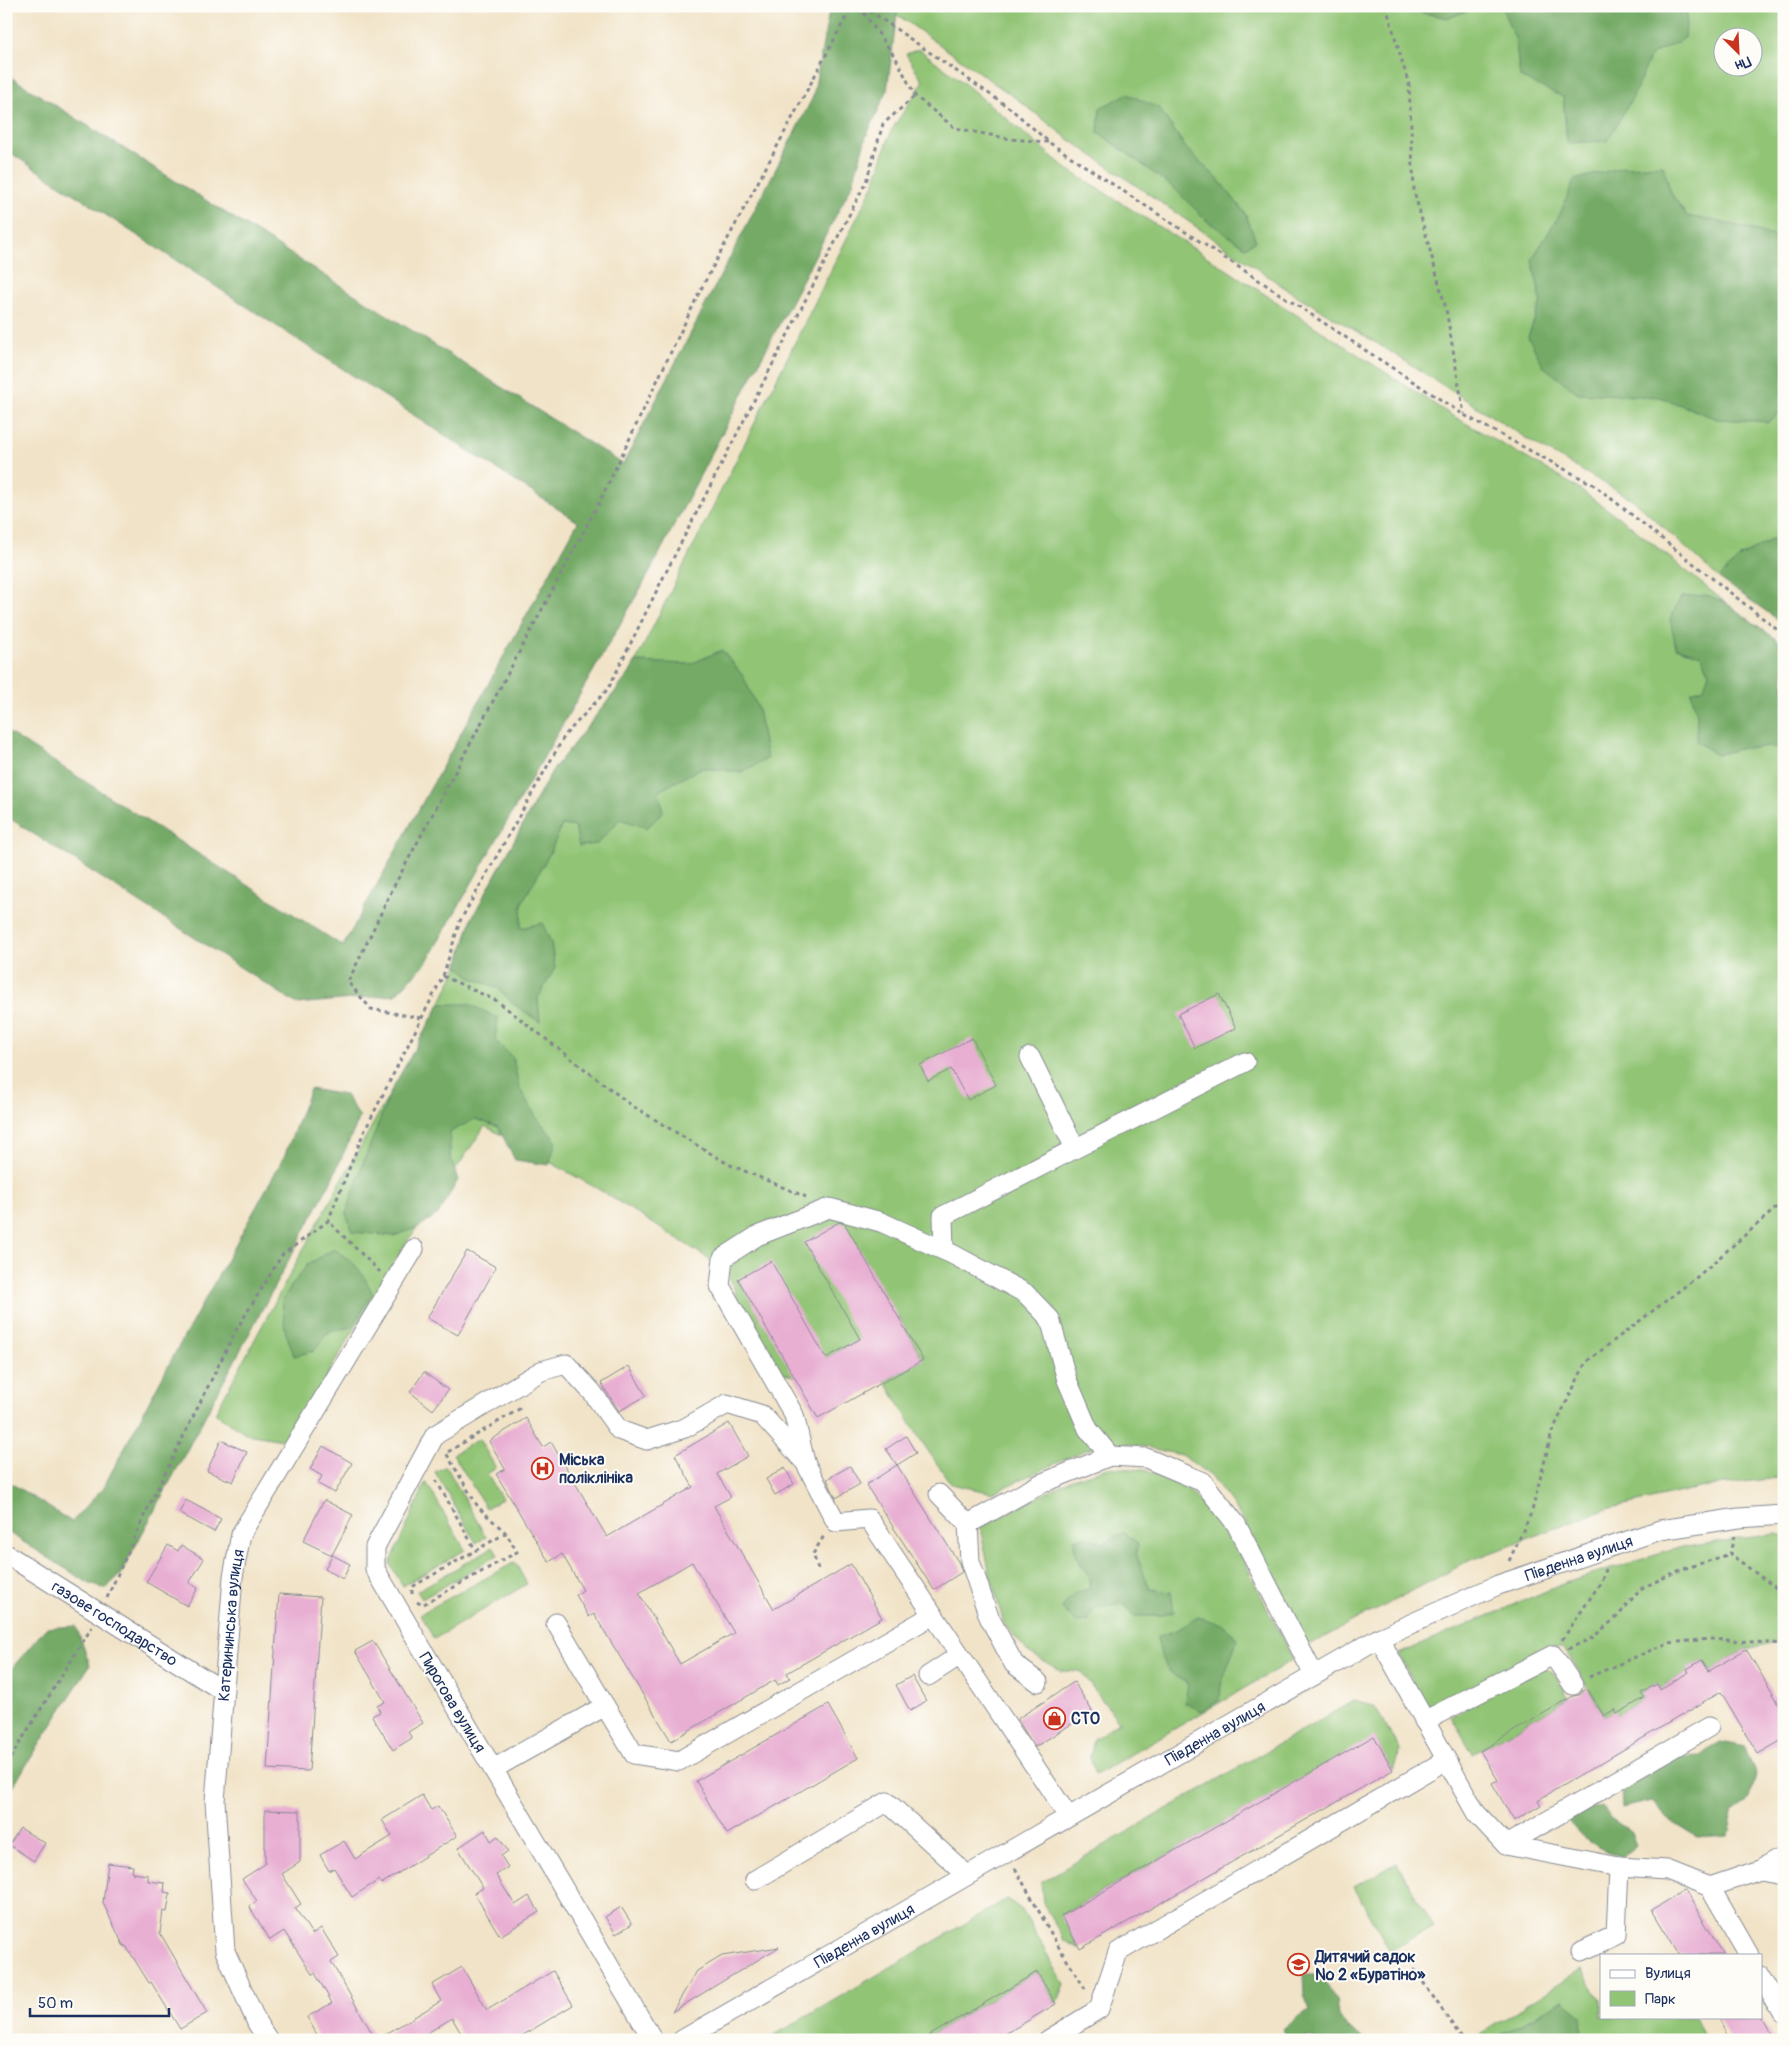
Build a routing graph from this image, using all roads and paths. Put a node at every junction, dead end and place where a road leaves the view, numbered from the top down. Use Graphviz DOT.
graph roads {
  1 [pos="852,6"];
  2 [pos="859,6"];
  3 [pos="863,6"];
  4 [pos="1386,6"];
  5 [pos="915,96"];
  6 [pos="1050,142"];
  7 [pos="1464,415"];
  8 [pos="1784,635"];
  9 [pos="443,976"];
  10 [pos="422,1018"];
  11 [pos="1030,1057"];
  12 [pos="1244,1062"];
  13 [pos="1075,1148"];
  14 [pos="1784,1201"];
  15 [pos="829,1208"];
  16 [pos="328,1221"];
  17 [pos="414,1249"];
  18 [pos="944,1250"];
  19 [pos="393,1284"];
  20 [pos="521,1408"];
  21 [pos="1110,1456"];
  22 [pos="805,1462"];
  23 [pos="436,1480"];
  24 [pos="939,1494"];
  25 [pos="1784,1515"];
  26 [pos="1738,1518"];
  27 [pos="836,1522"];
  28 [pos="968,1524"];
  29 [pos="506,1533"];
  30 [pos="1616,1545"];
  31 [pos="476,1551"];
  32 [pos="6,1554"];
  33 [pos="1730,1554"];
  34 [pos="818,1569"];
  35 [pos="1498,1585"];
  36 [pos="1784,1594"];
  37 [pos="100,1613"];
  38 [pos="933,1615"];
  39 [pos="556,1623"];
  40 [pos="1379,1638"];
  41 [pos="1784,1644"];
  42 [pos="960,1655"];
  43 [pos="1553,1655"];
  44 [pos="1314,1675"];
  45 [pos="928,1676"];
  46 [pos="1038,1682"];
  47 [pos="1573,1685"];
  48 [pos="223,1691"];
  49 [pos="605,1706"];
  50 [pos="1424,1721"];
  51 [pos="1709,1727"];
  52 [pos="1446,1760"];
  53 [pos="6,1765"];
  54 [pos="493,1769"];
  55 [pos="1068,1816"];
  56 [pos="1506,1845"];
  57 [pos="1006,1852"];
  58 [pos="1784,1856"];
  59 [pos="1619,1867"];
  60 [pos="1760,1870"];
  61 [pos="1784,1874"];
  62 [pos="967,1875"];
  63 [pos="755,1880"];
  64 [pos="1710,1887"];
  65 [pos="1582,1951"];
  66 [pos="1748,1954"];
  67 [pos="1414,1969"];
  68 [pos="1762,1977"];
  69 [pos="1099,2009"];
  70 [pos="1784,2014"];
  71 [pos="693,2037"];
  72 [pos="268,2040"];
  73 [pos="653,2040"];
  74 [pos="1048,2040"];
  75 [pos="1463,2040"];
  1 -- 10 [label="path"];
  2 -- 5 [label="path"];
  3 -- 6 [label="path"];
  4 -- 7 [label="path"];
  5 -- 6 [label="path"];
  5 -- 9 [label="path"];
  6 -- 7 [label="path"];
  7 -- 8 [label="path"];
  9 -- 10 [label="path"];
  9 -- 15 [label="path"];
  10 -- 16 [label="path"];
  11 -- 13 [label="street"];
  12 -- 13 [label="street"];
  13 -- 18 [label="street"];
  14 -- 35 [label="path"];
  15 -- 18 [label="street"];
  15 -- 22 [label="street"];
  16 -- 19 [label="path"];
  16 -- 37 [label="path"];
  17 -- 19 [label="street, Катерининська вулиця"];
  18 -- 21 [label="street"];
  19 -- 48 [label="street, Катерининська вулиця"];
  20 -- 29 [label="path"];
  21 -- 28 [label="street"];
  21 -- 44 [label="street"];
  22 -- 27 [label="street"];
  22 -- 54 [label="street, Пирогова вулиця"];
  23 -- 31 [label="path"];
  24 -- 28 [label="street"];
  25 -- 26 [label="street, Південна вулиця"];
  26 -- 30 [label="street, Південна вулиця"];
  26 -- 33 [label="path"];
  27 -- 34 [label="path"];
  27 -- 38 [label="street"];
  28 -- 46 [label="street"];
  29 -- 31 [label="path"];
  29 -- 31 [label="path"];
  30 -- 35 [label="street, Південна вулиця"];
  30 -- 43 [label="path"];
  32 -- 37 [label="street, газове господарство"];
  33 -- 36 [label="path"];
  33 -- 43 [label="path"];
  35 -- 40 [label="street, Південна вулиця"];
  37 -- 48 [label="street, газове господарство"];
  37 -- 53 [label="path"];
  38 -- 42 [label="street"];
  38 -- 49 [label="street"];
  39 -- 49 [label="street"];
  40 -- 44 [label="street, Південна вулиця"];
  40 -- 50 [label="street"];
  41 -- 47 [label="path"];
  42 -- 45 [label="street"];
  42 -- 55 [label="street"];
  43 -- 47 [label="street"];
  43 -- 50 [label="street"];
  44 -- 55 [label="street, Південна вулиця"];
  48 -- 72 [label="street, Катерининська вулиця"];
  49 -- 54 [label="street"];
  50 -- 52 [label="street"];
  51 -- 56 [label="street"];
  52 -- 56 [label="street"];
  52 -- 69 [label="street"];
  54 -- 73 [label="street, Пирогова вулиця"];
  55 -- 57 [label="street, Південна вулиця"];
  56 -- 59 [label="street"];
  57 -- 62 [label="street, Південна вулиця"];
  57 -- 69 [label="path"];
  58 -- 60 [label="street"];
  59 -- 64 [label="street"];
  59 -- 65 [label="street"];
  60 -- 61 [label="street"];
  60 -- 64 [label="street"];
  62 -- 63 [label="street"];
  62 -- 71 [label="street, Південна вулиця"];
  64 -- 66 [label="street"];
  67 -- 75 [label="path"];
  68 -- 70 [label="street"];
  69 -- 74 [label="street"];
}
